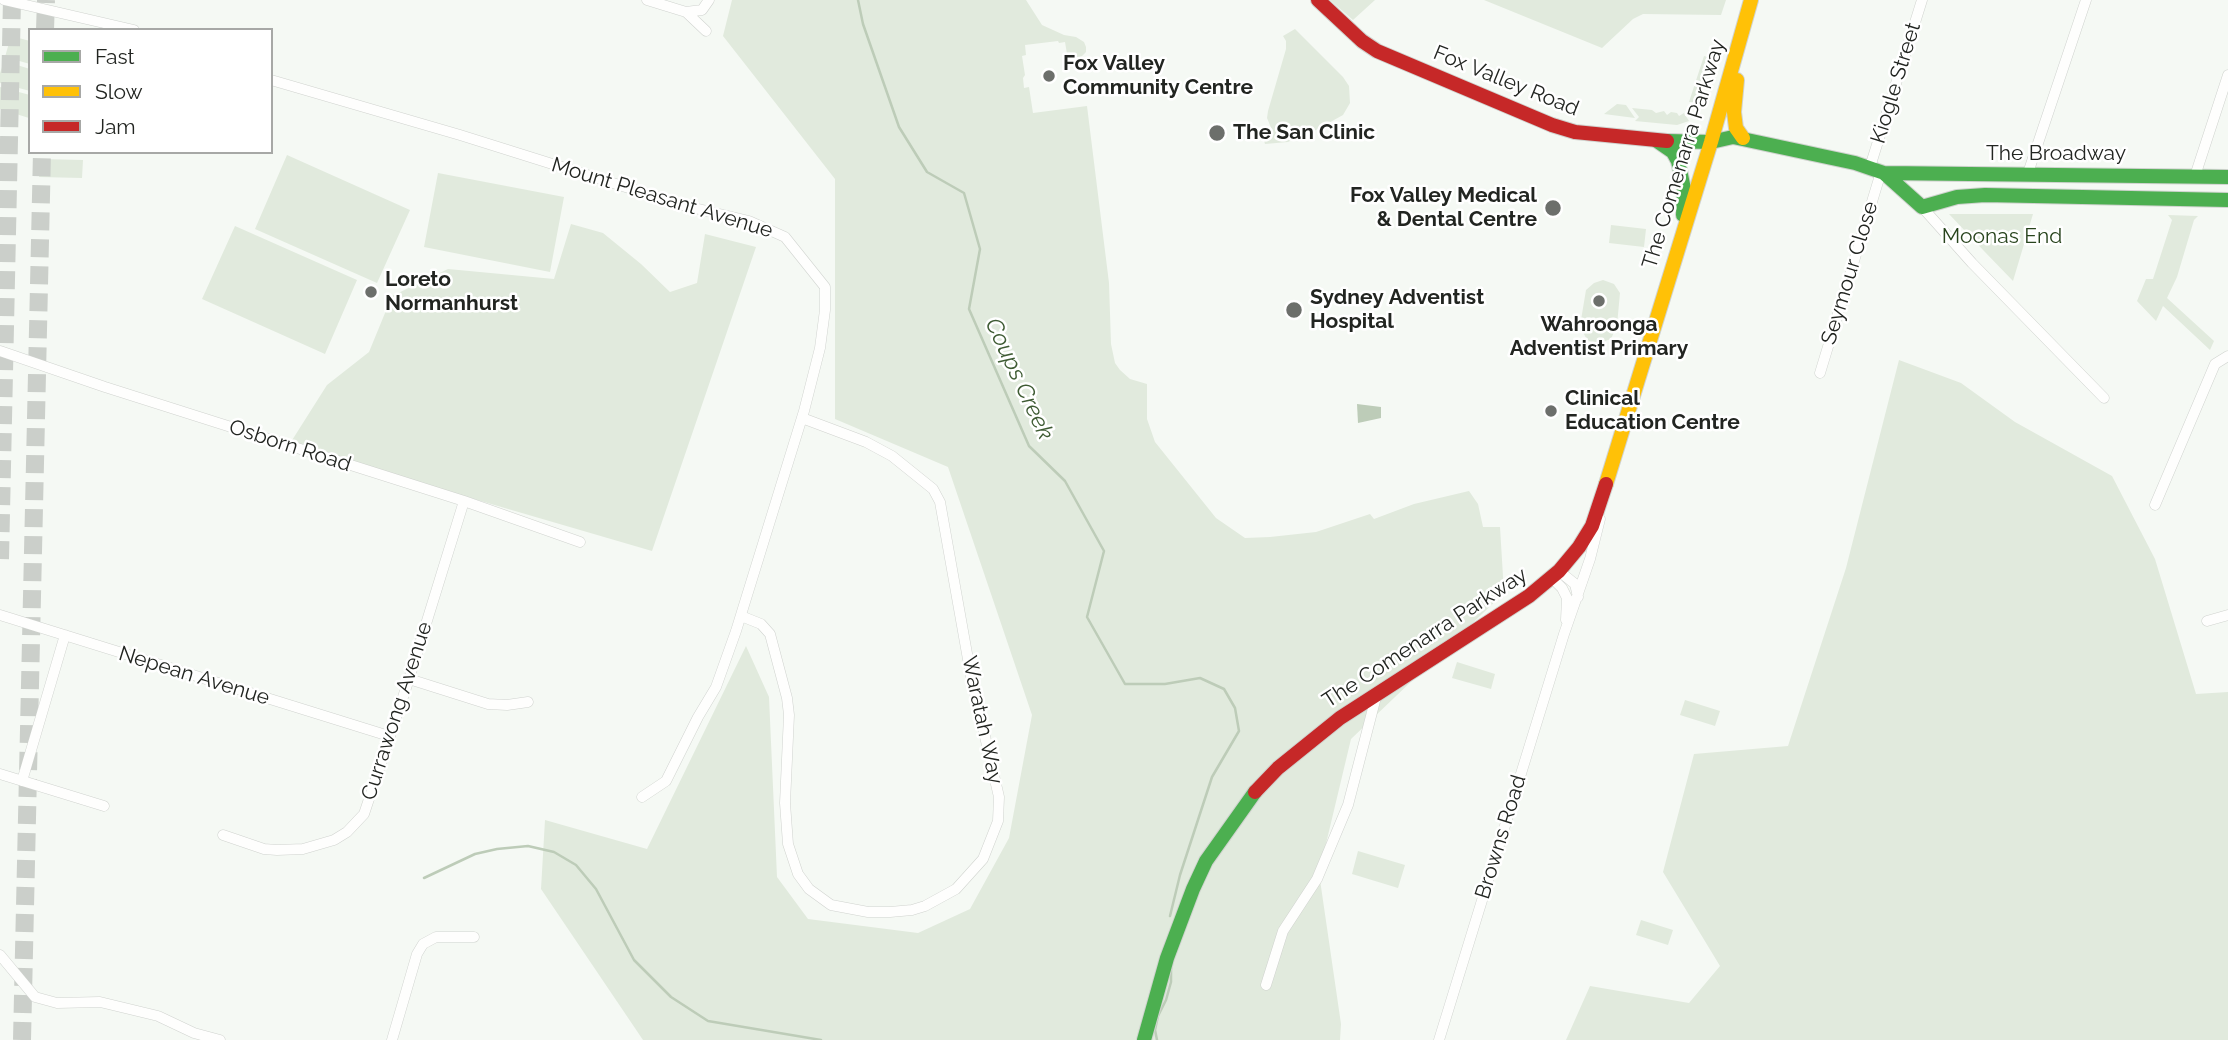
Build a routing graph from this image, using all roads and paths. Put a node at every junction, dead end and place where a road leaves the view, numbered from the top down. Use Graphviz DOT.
graph roads {
  1 [pos="4,0"];
  2 [pos="647,0"];
  3 [pos="709,0"];
  4 [pos="1318,0"];
  5 [pos="1751,0"];
  6 [pos="1922,0"];
  7 [pos="2086,0"];
  8 [pos="686,12"];
  9 [pos="125,28"];
  10 [pos="706,31"];
  11 [pos="1741,36"];
  12 [pos="2228,75"];
  13 [pos="273,81"];
  14 [pos="1744,138"];
  15 [pos="1655,141"];
  16 [pos="1711,142"];
  17 [pos="1878,171"];
  18 [pos="2027,176"];
  19 [pos="2195,176"];
  20 [pos="2228,177"];
  21 [pos="2228,200"];
  22 [pos="1922,207"];
  23 [pos="1681,239"];
  24 [pos="0,351"];
  25 [pos="2228,356"];
  26 [pos="1820,373"];
  27 [pos="2104,398"];
  28 [pos="802,418"];
  29 [pos="1605,490"];
  30 [pos="464,501"];
  31 [pos="2155,505"];
  32 [pos="580,542"];
  33 [pos="1555,574"];
  34 [pos="1578,597"];
  35 [pos="0,615"];
  36 [pos="2228,615"];
  37 [pos="741,616"];
  38 [pos="2207,621"];
  39 [pos="1564,634"];
  40 [pos="65,635"];
  41 [pos="409,679"];
  42 [pos="1377,692"];
  43 [pos="528,702"];
  44 [pos="388,736"];
  45 [pos="0,774"];
  46 [pos="22,782"];
  47 [pos="642,797"];
  48 [pos="104,806"];
  49 [pos="223,835"];
  50 [pos="474,937"];
  51 [pos="0,955"];
  52 [pos="1266,985"];
  53 [pos="220,1040"];
  54 [pos="392,1040"];
  55 [pos="1144,1040"];
  56 [pos="1439,1040"];
  1 -- 9 [label="street"];
  2 -- 8 [label="street"];
  3 -- 8 [label="street"];
  4 -- 15 [label="main road, Fox Valley Road"];
  5 -- 11 [label="main road, The Comenarra Parkway"];
  6 -- 17 [label="street, Kiogle Street"];
  7 -- 18 [label="street"];
  8 -- 10 [label="street"];
  11 -- 14 [label="main road"];
  11 -- 16 [label="main road, The Comenarra Parkway"];
  12 -- 19 [label="street"];
  13 -- 28 [label="street, Mount Pleasant Avenue"];
  14 -- 16 [label="main road, Fox Valley Road"];
  14 -- 17 [label="main road, Fox Valley Road"];
  15 -- 16 [label="main road, Fox Valley Road"];
  15 -- 23 [label="main road"];
  16 -- 23 [label="main road, The Comenarra Parkway"];
  17 -- 18 [label="main road, The Broadway"];
  17 -- 22 [label="main road, Fox Valley Road"];
  17 -- 26 [label="street, Seymour Close"];
  18 -- 19 [label="main road, The Broadway"];
  19 -- 20 [label="main road, The Broadway"];
  21 -- 22 [label="main road, The Broadway"];
  22 -- 27 [label="street, Fox Valley Road"];
  23 -- 29 [label="main road, The Comenarra Parkway"];
  24 -- 30 [label="street, Osborn Road"];
  25 -- 31 [label="street"];
  28 -- 37 [label="street, Mount Pleasant Avenue"];
  28 -- 37 [label="street, Waratah Way"];
  29 -- 33 [label="main road, The Comenarra Parkway"];
  29 -- 34 [label="street, Browns Road"];
  30 -- 32 [label="street, Osborn Road"];
  30 -- 41 [label="street, Currawong Avenue"];
  33 -- 34 [label="street"];
  33 -- 39 [label="street, Browns Road"];
  33 -- 42 [label="main road, The Comenarra Parkway"];
  34 -- 39 [label="street, Browns Road"];
  35 -- 40 [label="street, Nepean Avenue"];
  36 -- 38 [label="street"];
  37 -- 47 [label="street, Mount Pleasant Avenue"];
  39 -- 56 [label="street, Browns Road"];
  40 -- 44 [label="street, Nepean Avenue"];
  40 -- 46 [label="street"];
  41 -- 43 [label="street"];
  41 -- 44 [label="street, Currawong Avenue"];
  42 -- 52 [label="street"];
  42 -- 55 [label="main road, The Comenarra Parkway"];
  44 -- 49 [label="street, Currawong Avenue"];
  45 -- 46 [label="street"];
  46 -- 48 [label="street"];
  50 -- 54 [label="street"];
  51 -- 53 [label="street"];
}
